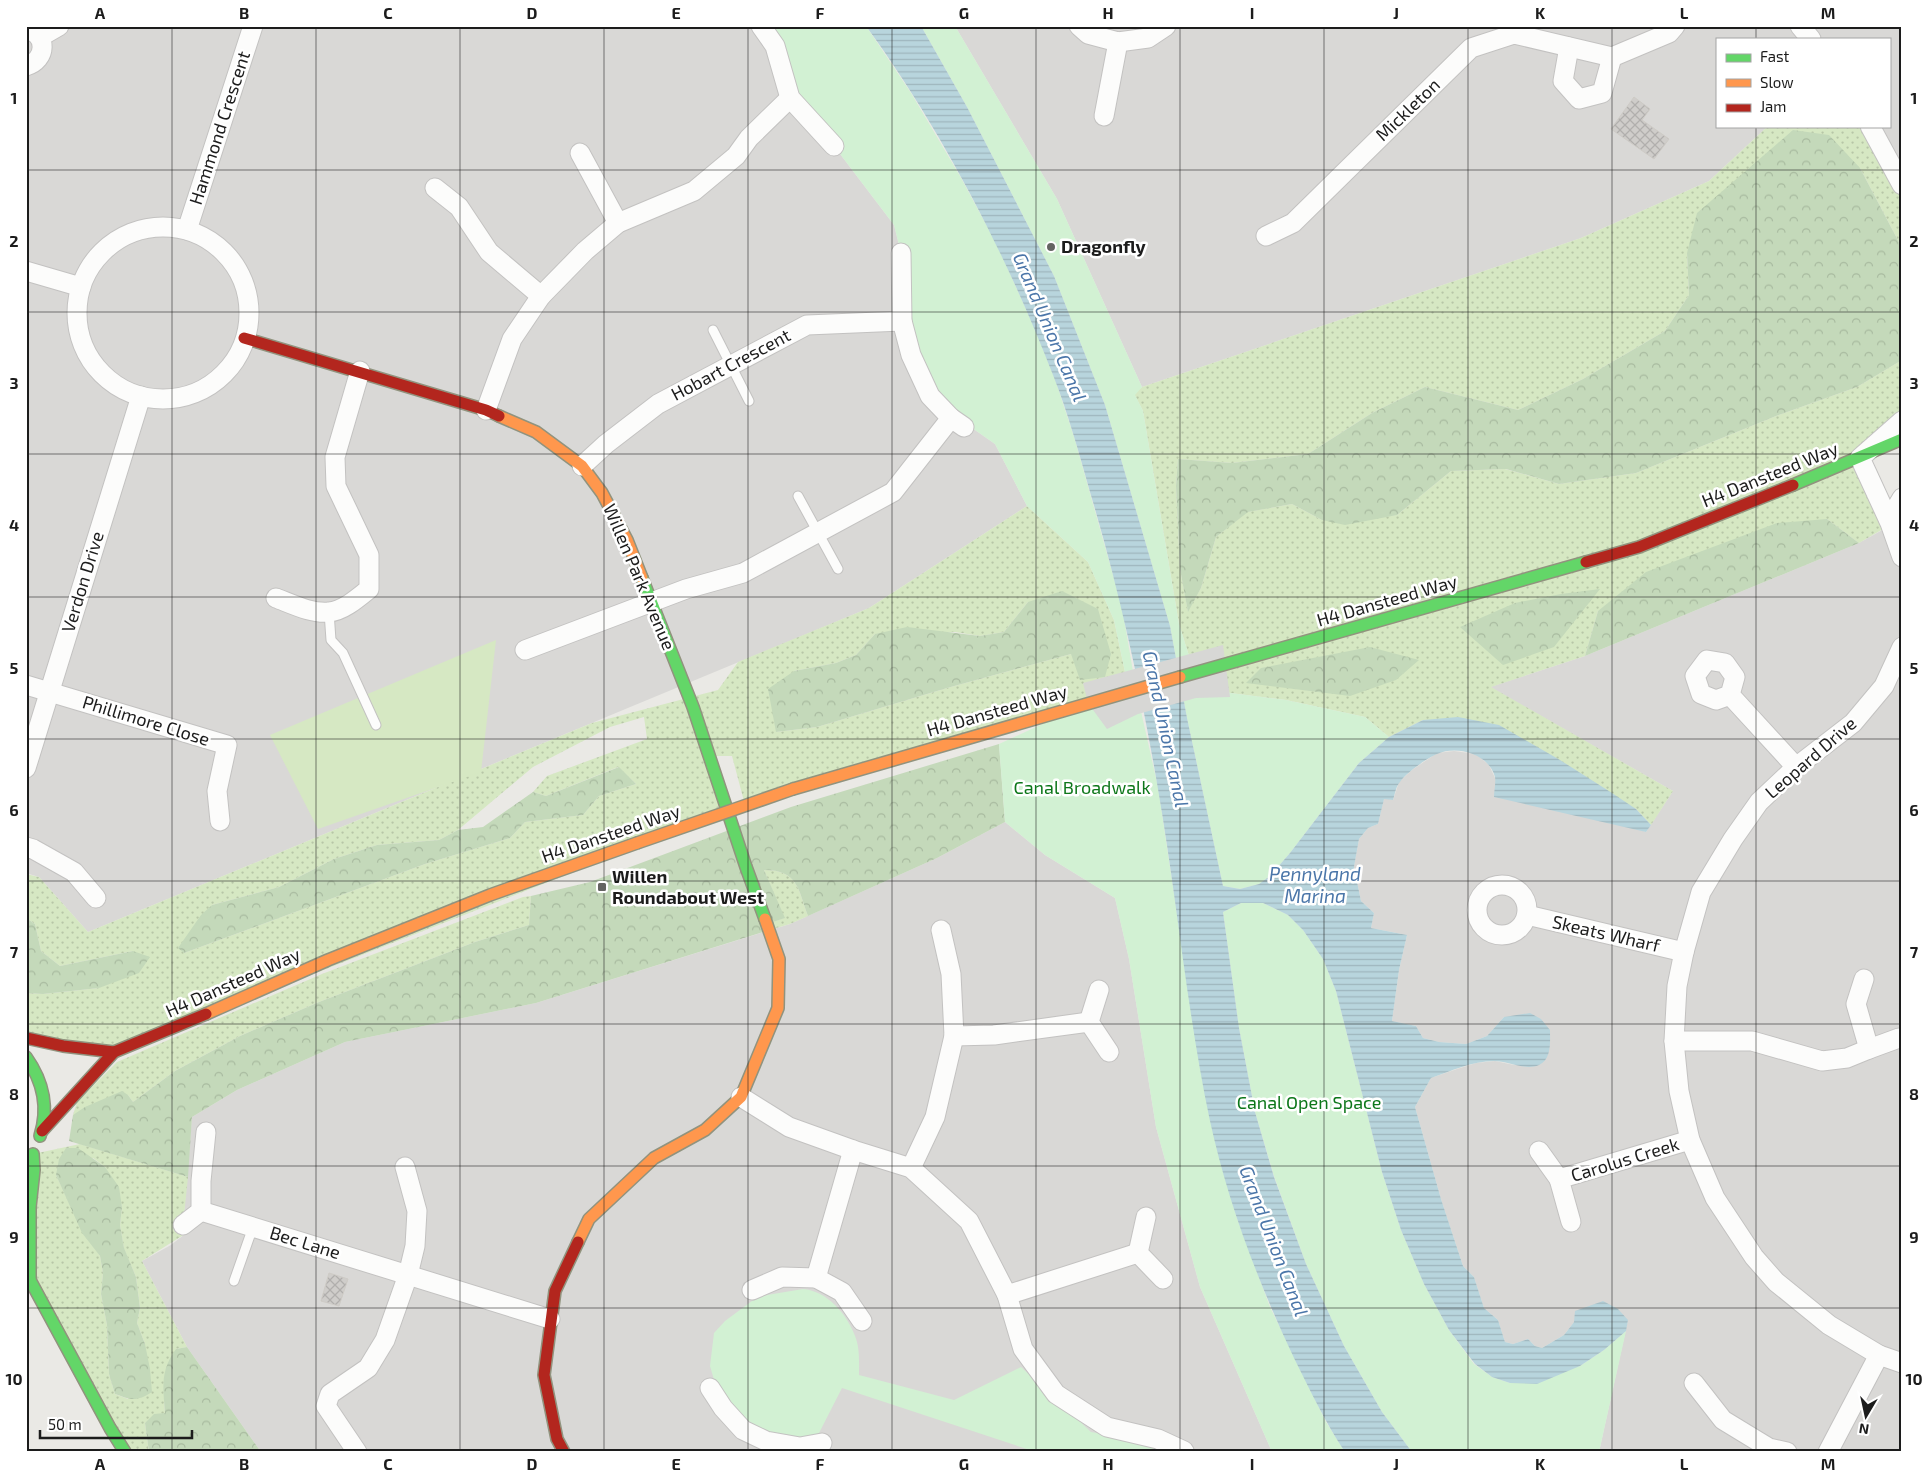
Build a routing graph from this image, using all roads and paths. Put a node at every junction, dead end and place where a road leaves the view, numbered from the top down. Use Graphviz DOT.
graph roads {
  1 [pos="59,26"];
  2 [pos="253,26"];
  3 [pos="761,26"];
  4 [pos="1079,26"];
  5 [pos="1166,26"];
  6 [pos="1675,26"];
  7 [pos="1800,26"];
  8 [pos="33,32"];
  9 [pos="1810,38"];
  10 [pos="1118,42"];
  11 [pos="1569,47"];
  12 [pos="1612,56"];
  13 [pos="26,66"];
  14 [pos="790,98"];
  15 [pos="1104,116"];
  16 [pos="1872,128"];
  17 [pos="834,146"];
  18 [pos="580,153"];
  19 [pos="1897,160"];
  20 [pos="1902,185"];
  21 [pos="434,188"];
  22 [pos="618,223"];
  23 [pos="187,230"];
  24 [pos="1266,236"];
  25 [pos="901,253"];
  26 [pos="26,271"];
  27 [pos="81,287"];
  28 [pos="541,296"];
  29 [pos="902,321"];
  30 [pos="713,330"];
  31 [pos="244,338"];
  32 [pos="731,365"];
  33 [pos="360,371"];
  34 [pos="140,396"];
  35 [pos="749,401"];
  36 [pos="486,410"];
  37 [pos="1902,421"];
  38 [pos="1902,439"];
  39 [pos="1860,458"];
  40 [pos="582,466"];
  41 [pos="798,496"];
  42 [pos="1902,498"];
  43 [pos="1888,520"];
  44 [pos="818,532"];
  45 [pos="1902,557"];
  46 [pos="838,569"];
  47 [pos="276,598"];
  48 [pos="651,602"];
  49 [pos="330,612"];
  50 [pos="1902,647"];
  51 [pos="525,650"];
  52 [pos="26,685"];
  53 [pos="49,692"];
  54 [pos="1730,695"];
  55 [pos="376,725"];
  56 [pos="26,768"];
  57 [pos="1796,768"];
  58 [pos="220,821"];
  59 [pos="26,848"];
  60 [pos="96,898"];
  61 [pos="1527,915"];
  62 [pos="942,930"];
  63 [pos="1684,952"];
  64 [pos="1864,979"];
  65 [pos="1099,990"];
  66 [pos="1089,1022"];
  67 [pos="954,1036"];
  68 [pos="26,1038"];
  69 [pos="1899,1038"];
  70 [pos="1674,1040"];
  71 [pos="1869,1049"];
  72 [pos="114,1052"];
  73 [pos="1109,1052"];
  74 [pos="26,1057"];
  75 [pos="741,1097"];
  76 [pos="42,1131"];
  77 [pos="206,1132"];
  78 [pos="1690,1140"];
  79 [pos="853,1150"];
  80 [pos="1539,1151"];
  81 [pos="29,1158"];
  82 [pos="405,1166"];
  83 [pos="911,1168"];
  84 [pos="1560,1179"];
  85 [pos="202,1211"];
  86 [pos="1146,1217"];
  87 [pos="1571,1222"];
  88 [pos="183,1225"];
  89 [pos="253,1227"];
  90 [pos="1138,1253"];
  91 [pos="408,1275"];
  92 [pos="28,1278"];
  93 [pos="816,1278"];
  94 [pos="1163,1279"];
  95 [pos="234,1281"];
  96 [pos="752,1290"];
  97 [pos="1007,1295"];
  98 [pos="550,1319"];
  99 [pos="862,1321"];
  100 [pos="1879,1355"];
  101 [pos="1902,1363"];
  102 [pos="1694,1383"];
  103 [pos="710,1388"];
  104 [pos="822,1443"];
  105 [pos="801,1450"];
  106 [pos="1184,1451"];
  107 [pos="125,1452"];
  108 [pos="357,1452"];
  109 [pos="564,1452"];
  110 [pos="1787,1452"];
  111 [pos="1828,1452"];
  1 -- 8 [label="street"];
  2 -- 23 [label="street, Hammond Crescent"];
  3 -- 14 [label="street"];
  4 -- 10 [label="street"];
  5 -- 10 [label="street"];
  6 -- 12 [label="street"];
  7 -- 9 [label="street"];
  8 -- 13 [label="street"];
  10 -- 15 [label="street"];
  11 -- 12 [label="street, Mickleton"];
  11 -- 12 [label="street"];
  11 -- 24 [label="street, Mickleton"];
  14 -- 17 [label="street"];
  14 -- 22 [label="street"];
  16 -- 19 [label="street"];
  18 -- 22 [label="street"];
  19 -- 20 [label="street"];
  21 -- 28 [label="street"];
  22 -- 28 [label="street"];
  23 -- 27 [label="street"];
  23 -- 31 [label="street"];
  25 -- 29 [label="street"];
  26 -- 27 [label="street"];
  27 -- 34 [label="street"];
  28 -- 36 [label="street"];
  29 -- 32 [label="street, Hobart Crescent"];
  29 -- 44 [label="street"];
  30 -- 32 [label="lane"];
  31 -- 33 [label="street, Willen Park Avenue"];
  31 -- 34 [label="street"];
  32 -- 35 [label="lane"];
  32 -- 40 [label="street, Hobart Crescent"];
  33 -- 36 [label="street, Willen Park Avenue"];
  33 -- 49 [label="street"];
  34 -- 53 [label="street, Verdon Drive"];
  36 -- 40 [label="street, Willen Park Avenue"];
  37 -- 39 [label="street"];
  38 -- 39 [label="street, H4 Dansteed Way"];
  39 -- 43 [label="street"];
  39 -- 72 [label="street, H4 Dansteed Way, bridge"];
  40 -- 48 [label="street, Willen Park Avenue"];
  41 -- 44 [label="lane"];
  42 -- 43 [label="street"];
  43 -- 45 [label="street"];
  44 -- 46 [label="lane"];
  44 -- 48 [label="street"];
  47 -- 49 [label="street"];
  48 -- 51 [label="street"];
  48 -- 75 [label="street, Willen Park Avenue"];
  49 -- 55 [label="lane"];
  50 -- 57 [label="street, Leopard Drive"];
  52 -- 53 [label="street"];
  53 -- 56 [label="street, Verdon Drive"];
  53 -- 58 [label="street, Phillimore Close"];
  54 -- 57 [label="street"];
  57 -- 63 [label="street, Leopard Drive"];
  59 -- 60 [label="street"];
  61 -- 63 [label="street, Skeats Wharf"];
  62 -- 67 [label="street"];
  63 -- 70 [label="street, Leopard Drive"];
  64 -- 71 [label="street"];
  65 -- 66 [label="street"];
  66 -- 67 [label="street"];
  66 -- 73 [label="street"];
  67 -- 83 [label="street"];
  68 -- 72 [label="street, H4 Dansteed Way"];
  69 -- 71 [label="street"];
  70 -- 71 [label="street"];
  70 -- 78 [label="street, Leopard Drive"];
  72 -- 76 [label="street, H4 Dansteed Way"];
  74 -- 76 [label="street"];
  75 -- 79 [label="street"];
  75 -- 98 [label="street"];
  76 -- 81 [label="street"];
  77 -- 85 [label="street"];
  78 -- 84 [label="street, Carolus Creek"];
  78 -- 100 [label="street, Leopard Drive"];
  79 -- 83 [label="street"];
  79 -- 93 [label="street"];
  80 -- 84 [label="street, Carolus Creek"];
  81 -- 92 [label="street"];
  82 -- 91 [label="street"];
  83 -- 97 [label="street"];
  84 -- 87 [label="street, Carolus Creek"];
  85 -- 88 [label="street"];
  85 -- 89 [label="street, Bec Lane"];
  86 -- 90 [label="street"];
  89 -- 91 [label="street, Bec Lane"];
  89 -- 95 [label="lane"];
  90 -- 94 [label="street"];
  90 -- 97 [label="street"];
  91 -- 98 [label="street, Bec Lane"];
  91 -- 108 [label="street"];
  92 -- 107 [label="street"];
  93 -- 96 [label="street"];
  93 -- 99 [label="street"];
  97 -- 106 [label="street"];
  98 -- 109 [label="street"];
  100 -- 101 [label="street, Leopard Drive"];
  100 -- 111 [label="street"];
  102 -- 110 [label="street"];
  103 -- 105 [label="street"];
  104 -- 105 [label="street"];
}
